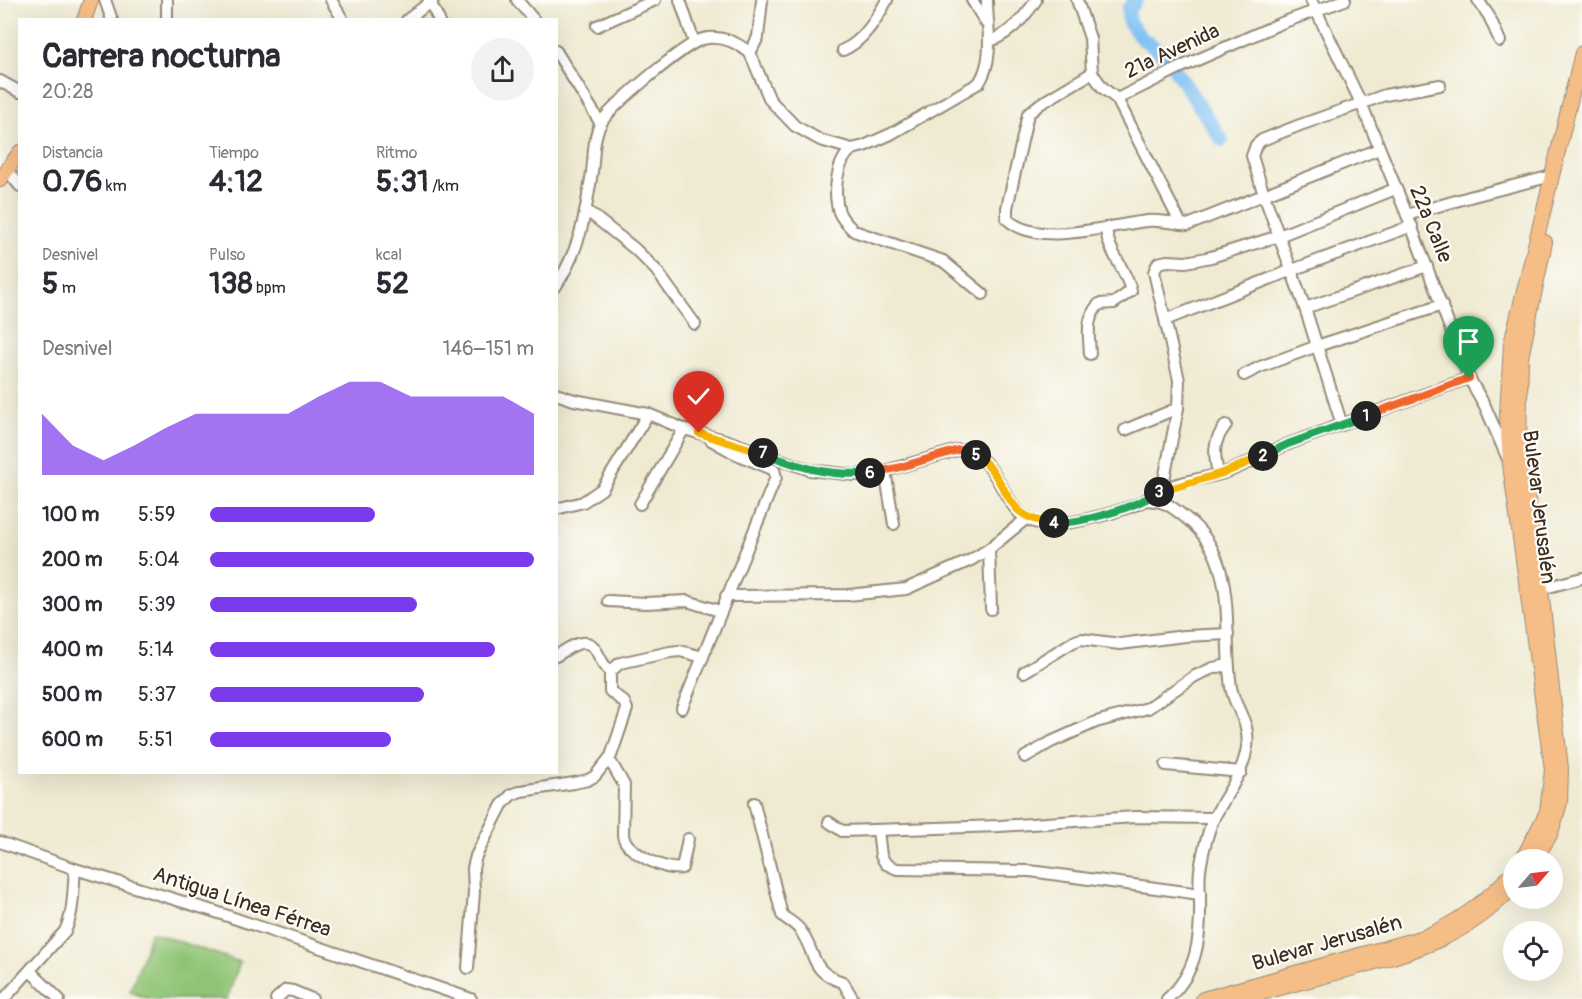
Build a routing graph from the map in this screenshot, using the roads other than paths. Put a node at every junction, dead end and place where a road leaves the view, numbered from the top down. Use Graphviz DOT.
graph roads {
  1 [pos="84,0"];
  2 [pos="91,0"];
  3 [pos="105,0"];
  4 [pos="167,0"];
  5 [pos="331,0"];
  6 [pos="517,0"];
  7 [pos="655,0"];
  8 [pos="680,0"];
  9 [pos="762,0"];
  10 [pos="887,0"];
  11 [pos="972,0"];
  12 [pos="1036,0"];
  13 [pos="1077,0"];
  14 [pos="1311,0"];
  15 [pos="1345,0"];
  16 [pos="1478,0"];
  17 [pos="431,1"];
  18 [pos="984,5"];
  19 [pos="1316,11"];
  20 [pos="78,18"];
  21 [pos="85,18"];
  22 [pos="111,18"];
  23 [pos="167,18"];
  24 [pos="342,18"];
  25 [pos="410,18"];
  26 [pos="438,18"];
  27 [pos="532,18"];
  28 [pos="597,26"];
  29 [pos="990,41"];
  30 [pos="1500,41"];
  31 [pos="694,42"];
  32 [pos="843,50"];
  33 [pos="750,53"];
  34 [pos="1582,53"];
  35 [pos="558,54"];
  36 [pos="1092,73"];
  37 [pos="0,81"];
  38 [pos="1440,85"];
  39 [pos="1582,90"];
  40 [pos="18,91"];
  41 [pos="1117,99"];
  42 [pos="1360,103"];
  43 [pos="601,124"];
  44 [pos="18,145"];
  45 [pos="852,149"];
  46 [pos="1378,149"];
  47 [pos="18,154"];
  48 [pos="2,173"];
  49 [pos="1552,176"];
  50 [pos="18,185"];
  51 [pos="1395,189"];
  52 [pos="1264,195"];
  53 [pos="586,210"];
  54 [pos="1407,215"];
  55 [pos="1181,224"];
  56 [pos="1412,226"];
  57 [pos="1107,229"];
  58 [pos="1279,236"];
  59 [pos="1427,266"];
  60 [pos="1292,270"];
  61 [pos="558,282"];
  62 [pos="984,294"];
  63 [pos="1442,305"];
  64 [pos="1305,308"];
  65 [pos="1165,320"];
  66 [pos="695,324"];
  67 [pos="1317,346"];
  68 [pos="1090,354"];
  69 [pos="1244,375"];
  70 [pos="1469,378"];
  71 [pos="558,395"];
  72 [pos="1178,408"];
  73 [pos="648,414"];
  74 [pos="1226,425"];
  75 [pos="1342,425"];
  76 [pos="684,429"];
  77 [pos="1125,430"];
  78 [pos="699,433"];
  79 [pos="1510,465"];
  80 [pos="885,471"];
  81 [pos="1218,474"];
  82 [pos="1162,490"];
  83 [pos="1146,500"];
  84 [pos="640,504"];
  85 [pos="558,508"];
  86 [pos="1028,518"];
  87 [pos="894,524"];
  88 [pos="989,549"];
  89 [pos="1582,578"];
  90 [pos="1541,589"];
  91 [pos="726,596"];
  92 [pos="608,601"];
  93 [pos="991,609"];
  94 [pos="720,611"];
  95 [pos="1228,634"];
  96 [pos="558,655"];
  97 [pos="702,657"];
  98 [pos="1228,665"];
  99 [pos="610,672"];
  100 [pos="1024,672"];
  101 [pos="682,708"];
  102 [pos="1025,757"];
  103 [pos="606,763"];
  104 [pos="1166,765"];
  105 [pos="1241,772"];
  106 [pos="754,803"];
  107 [pos="1214,818"];
  108 [pos="829,822"];
  109 [pos="878,830"];
  110 [pos="688,839"];
  111 [pos="0,842"];
  112 [pos="1528,849"];
  113 [pos="1542,849"];
  114 [pos="75,869"];
  115 [pos="1503,882"];
  116 [pos="1200,894"];
  117 [pos="1503,897"];
  118 [pos="468,968"];
  119 [pos="30,971"];
  120 [pos="4,999"];
  121 [pos="59,999"];
  122 [pos="276,999"];
  123 [pos="312,999"];
  124 [pos="471,999"];
  125 [pos="853,999"];
  126 [pos="1167,999"];
  127 [pos="1203,999"];
  128 [pos="1240,999"];
  1 -- 20 [label="main road"];
  2 -- 21 [label="main road"];
  3 -- 22 [label="street"];
  4 -- 23 [label="street"];
  5 -- 24 [label="street"];
  6 -- 27 [label="street"];
  7 -- 28 [label="street"];
  8 -- 31 [label="street"];
  9 -- 33 [label="street"];
  10 -- 32 [label="street"];
  11 -- 18 [label="street"];
  12 -- 29 [label="street"];
  13 -- 36 [label="street"];
  14 -- 19 [label="street, 22a Calle"];
  15 -- 19 [label="street, 21a Avenida"];
  16 -- 30 [label="street"];
  17 -- 25 [label="street"];
  17 -- 26 [label="street"];
  18 -- 29 [label="street"];
  19 -- 41 [label="street, 21a Avenida"];
  19 -- 42 [label="street, 22a Calle"];
  29 -- 45 [label="street"];
  31 -- 33 [label="street"];
  31 -- 43 [label="street"];
  33 -- 45 [label="street"];
  34 -- 49 [label="main road, Bulevar Jerusalén"];
  35 -- 43 [label="street"];
  36 -- 41 [label="street"];
  36 -- 57 [label="street"];
  37 -- 40 [label="street"];
  38 -- 42 [label="street"];
  39 -- 90 [label="main road, Bulevar Jerusalén"];
  41 -- 55 [label="street"];
  42 -- 46 [label="street, 22a Calle"];
  42 -- 52 [label="street"];
  43 -- 53 [label="street"];
  44 -- 48 [label="main road"];
  45 -- 62 [label="street"];
  46 -- 51 [label="street, 22a Calle"];
  46 -- 52 [label="street"];
  47 -- 48 [label="main road"];
  48 -- 50 [label="street"];
  49 -- 54 [label="street"];
  49 -- 79 [label="main road, Bulevar Jerusalén"];
  51 -- 54 [label="street, 22a Calle"];
  51 -- 58 [label="street"];
  52 -- 55 [label="street"];
  52 -- 58 [label="street"];
  53 -- 61 [label="street"];
  53 -- 66 [label="street"];
  54 -- 56 [label="street, 22a Calle"];
  55 -- 57 [label="street"];
  56 -- 59 [label="street, 22a Calle"];
  56 -- 60 [label="street"];
  57 -- 68 [label="street"];
  58 -- 60 [label="street"];
  58 -- 65 [label="street"];
  59 -- 63 [label="street, 22a Calle"];
  59 -- 64 [label="street"];
  60 -- 64 [label="street"];
  60 -- 65 [label="street"];
  63 -- 67 [label="street"];
  63 -- 70 [label="street, 22a Calle"];
  64 -- 67 [label="street"];
  65 -- 72 [label="street"];
  67 -- 69 [label="street"];
  67 -- 75 [label="street"];
  70 -- 75 [label="street"];
  70 -- 79 [label="street, 22a Calle"];
  71 -- 73 [label="street"];
  72 -- 77 [label="street"];
  72 -- 82 [label="street"];
  73 -- 76 [label="street"];
  73 -- 85 [label="street"];
  74 -- 81 [label="street"];
  75 -- 81 [label="street"];
  76 -- 78 [label="street"];
  76 -- 84 [label="street"];
  78 -- 80 [label="street"];
  78 -- 91 [label="street"];
  79 -- 112 [label="main road, Bulevar Jerusalén"];
  80 -- 86 [label="street"];
  80 -- 87 [label="street"];
  81 -- 82 [label="street"];
  82 -- 83 [label="street"];
  83 -- 86 [label="street"];
  83 -- 95 [label="street"];
  86 -- 88 [label="street"];
  88 -- 91 [label="street"];
  88 -- 93 [label="street"];
  89 -- 90 [label="street"];
  90 -- 113 [label="main road, Bulevar Jerusalén"];
  91 -- 94 [label="street"];
  92 -- 94 [label="street"];
  94 -- 97 [label="street"];
  95 -- 98 [label="street"];
  95 -- 100 [label="street"];
  96 -- 99 [label="street"];
  97 -- 99 [label="street"];
  97 -- 101 [label="street"];
  98 -- 102 [label="street"];
  98 -- 105 [label="street"];
  99 -- 103 [label="street"];
  103 -- 110 [label="street"];
  103 -- 118 [label="street"];
  104 -- 105 [label="street"];
  105 -- 107 [label="street"];
  106 -- 125 [label="street"];
  107 -- 109 [label="street"];
  107 -- 116 [label="street"];
  108 -- 109 [label="street"];
  109 -- 116 [label="street"];
  111 -- 114 [label="street, Antigua Línea Férrea"];
  114 -- 119 [label="street"];
  114 -- 124 [label="street, Antigua Línea Férrea"];
  115 -- 127 [label="main road, Bulevar Jerusalén"];
  116 -- 126 [label="street"];
  117 -- 128 [label="main road, Bulevar Jerusalén"];
  119 -- 120 [label="street"];
  119 -- 121 [label="street"];
  122 -- 123 [label="street"];
}
